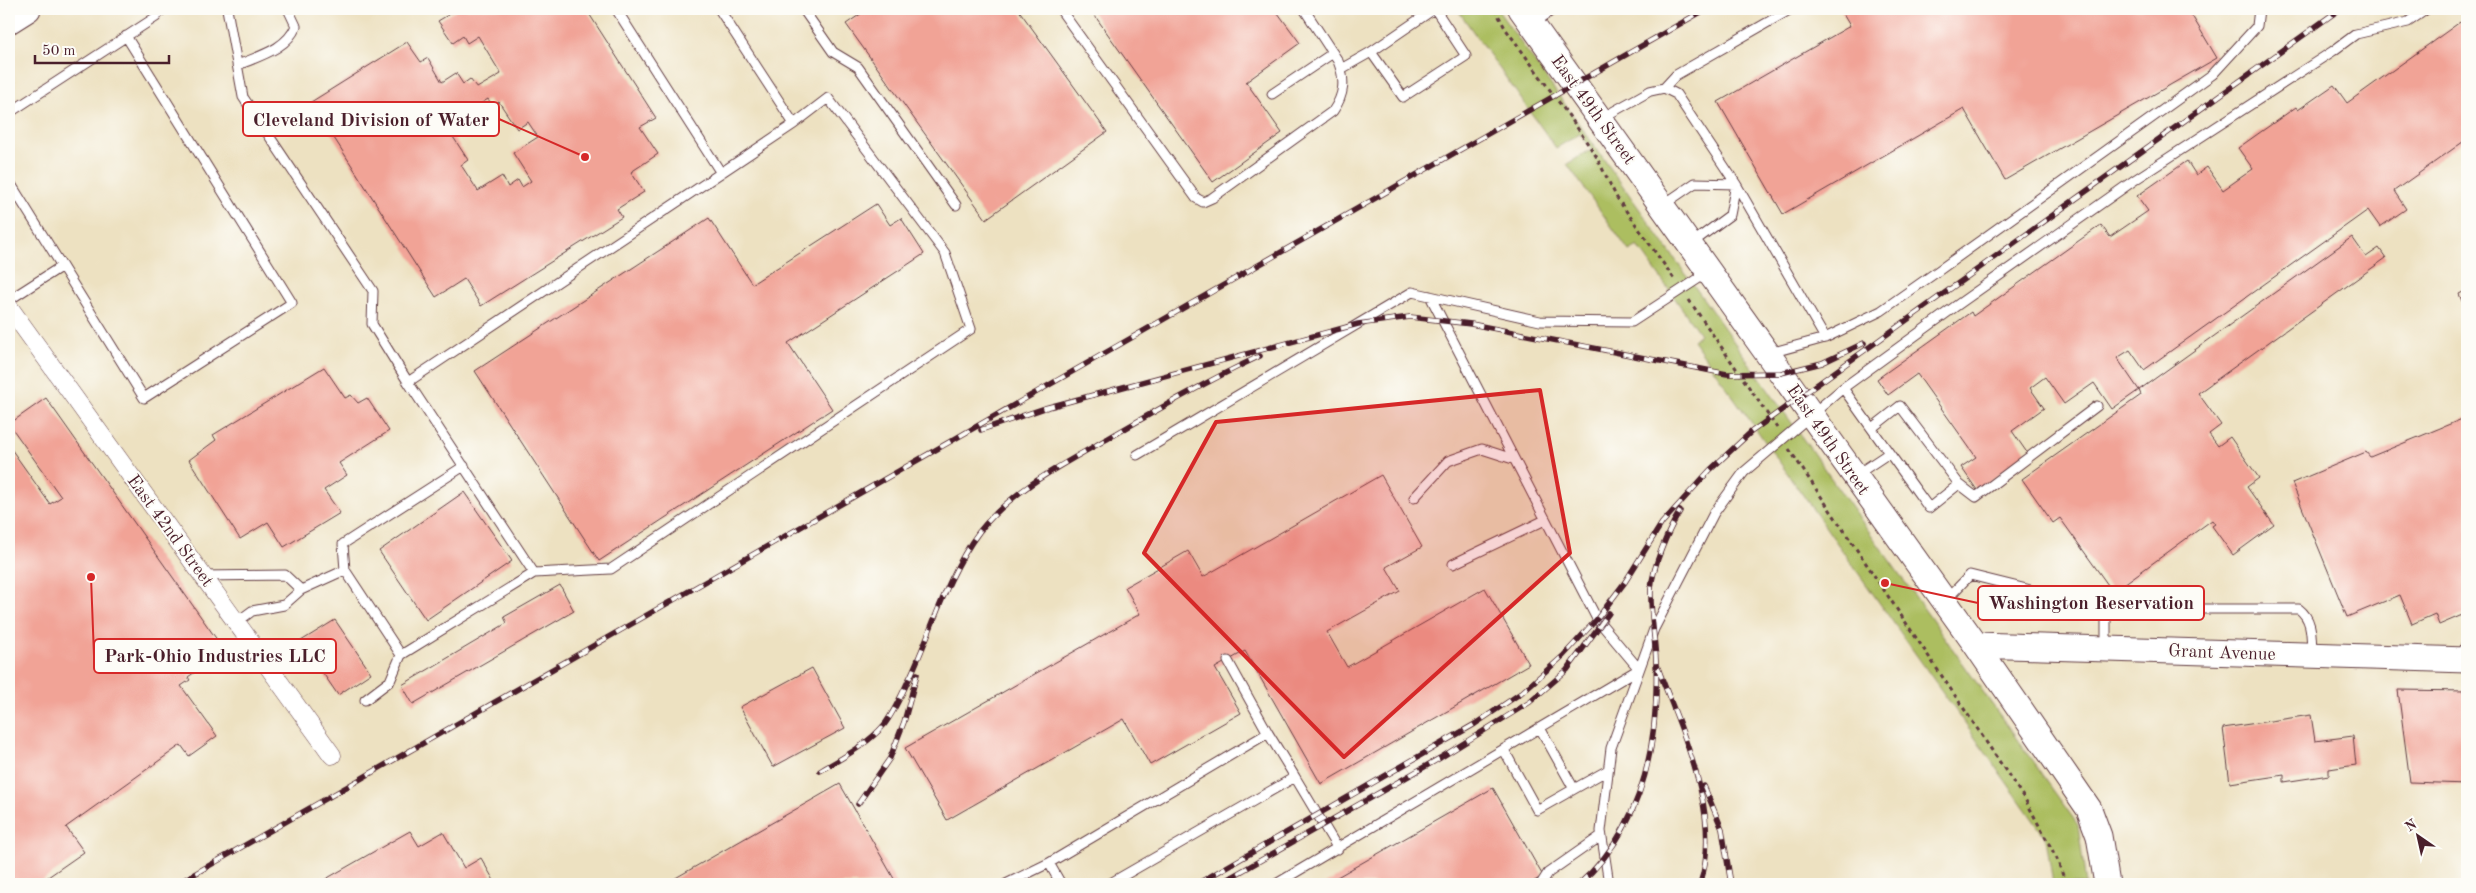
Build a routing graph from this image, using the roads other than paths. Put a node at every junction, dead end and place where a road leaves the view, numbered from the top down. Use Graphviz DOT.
graph roads {
  1 [pos="28,9"];
  2 [pos="162,9"];
  3 [pos="227,9"];
  4 [pos="288,9"];
  5 [pos="616,9"];
  6 [pos="719,9"];
  7 [pos="803,9"];
  8 [pos="1060,9"];
  9 [pos="1304,9"];
  10 [pos="1435,9"];
  11 [pos="1554,9"];
  12 [pos="1791,9"];
  13 [pos="2259,9"];
  14 [pos="2427,9"];
  15 [pos="1526,17"];
  16 [pos="9,21"];
  17 [pos="126,36"];
  18 [pos="1371,52"];
  19 [pos="1333,53"];
  20 [pos="238,65"];
  21 [pos="1341,69"];
  22 [pos="1664,88"];
  23 [pos="1272,94"];
  24 [pos="9,113"];
  25 [pos="1600,120"];
  26 [pos="794,124"];
  27 [pos="721,173"];
  28 [pos="9,181"];
  29 [pos="1736,184"];
  30 [pos="956,205"];
  31 [pos="1662,205"];
  32 [pos="1690,244"];
  33 [pos="62,266"];
  34 [pos="1710,272"];
  35 [pos="1430,296"];
  36 [pos="9,300"];
  37 [pos="9,307"];
  38 [pos="1825,338"];
  39 [pos="1767,354"];
  40 [pos="408,382"];
  41 [pos="1843,388"];
  42 [pos="2097,406"];
  43 [pos="1810,416"];
  44 [pos="1872,428"];
  45 [pos="1889,452"];
  46 [pos="1137,455"];
  47 [pos="1514,459"];
  48 [pos="464,466"];
  49 [pos="1854,476"];
  50 [pos="1959,484"];
  51 [pos="1414,498"];
  52 [pos="1546,520"];
  53 [pos="1453,564"];
  54 [pos="345,570"];
  55 [pos="534,573"];
  56 [pos="203,576"];
  57 [pos="301,590"];
  58 [pos="1944,602"];
  59 [pos="2106,608"];
  60 [pos="237,622"];
  61 [pos="1976,645"];
  62 [pos="2106,649"];
  63 [pos="2465,654"];
  64 [pos="401,655"];
  65 [pos="2313,656"];
  66 [pos="1228,661"];
  67 [pos="1639,669"];
  68 [pos="365,700"];
  69 [pos="1540,728"];
  70 [pos="1268,733"];
  71 [pos="1504,750"];
  72 [pos="332,755"];
  73 [pos="1608,770"];
  74 [pos="1296,777"];
  75 [pos="1574,789"];
  76 [pos="1601,836"];
  77 [pos="1338,848"];
  78 [pos="1049,863"];
  79 [pos="1006,884"];
  80 [pos="1061,884"];
  81 [pos="1109,884"];
  82 [pos="1276,884"];
  83 [pos="1540,884"];
  84 [pos="1609,884"];
  85 [pos="2107,884"];
  1 -- 16 [label="street"];
  2 -- 17 [label="lane"];
  3 -- 20 [label="lane"];
  4 -- 20 [label="lane"];
  5 -- 27 [label="lane"];
  6 -- 26 [label="lane"];
  7 -- 30 [label="lane"];
  8 -- 21 [label="lane"];
  9 -- 19 [label="lane"];
  10 -- 18 [label="lane"];
  10 -- 18 [label="lane"];
  11 -- 15 [label="lane"];
  12 -- 22 [label="lane"];
  13 -- 38 [label="lane"];
  14 -- 41 [label="lane"];
  15 -- 25 [label="street, East 49th Street"];
  17 -- 24 [label="lane"];
  17 -- 33 [label="lane"];
  18 -- 21 [label="lane"];
  19 -- 21 [label="lane"];
  19 -- 23 [label="lane"];
  20 -- 40 [label="lane"];
  22 -- 25 [label="lane"];
  22 -- 29 [label="lane"];
  25 -- 31 [label="street, East 49th Street"];
  26 -- 27 [label="lane"];
  26 -- 55 [label="lane"];
  27 -- 40 [label="lane"];
  28 -- 33 [label="lane"];
  29 -- 31 [label="lane"];
  29 -- 32 [label="lane"];
  29 -- 38 [label="lane"];
  31 -- 32 [label="street, East 49th Street"];
  32 -- 34 [label="street, East 49th Street"];
  33 -- 36 [label="lane"];
  34 -- 35 [label="lane"];
  34 -- 39 [label="street, East 49th Street"];
  35 -- 46 [label="lane"];
  35 -- 47 [label="lane"];
  37 -- 56 [label="street, East 42nd Street"];
  38 -- 39 [label="lane"];
  39 -- 43 [label="street, East 49th Street"];
  40 -- 48 [label="lane"];
  41 -- 43 [label="lane"];
  41 -- 44 [label="lane"];
  42 -- 50 [label="lane"];
  43 -- 49 [label="street, East 49th Street"];
  43 -- 67 [label="lane"];
  44 -- 45 [label="lane"];
  44 -- 50 [label="lane"];
  45 -- 49 [label="lane"];
  45 -- 50 [label="lane"];
  47 -- 51 [label="lane"];
  47 -- 52 [label="lane"];
  48 -- 54 [label="lane"];
  48 -- 55 [label="lane"];
  49 -- 58 [label="street, East 49th Street"];
  52 -- 53 [label="lane"];
  52 -- 67 [label="lane"];
  54 -- 57 [label="lane"];
  54 -- 64 [label="lane"];
  55 -- 64 [label="lane"];
  56 -- 57 [label="lane"];
  56 -- 60 [label="street, East 42nd Street"];
  57 -- 60 [label="lane"];
  58 -- 59 [label="lane"];
  58 -- 61 [label="street, East 49th Street"];
  59 -- 62 [label="lane"];
  59 -- 65 [label="lane"];
  60 -- 72 [label="street, East 42nd Street"];
  61 -- 62 [label="street, Grant Avenue"];
  61 -- 85 [label="street, East 49th Street"];
  62 -- 65 [label="street, Grant Avenue"];
  63 -- 65 [label="street, Grant Avenue"];
  64 -- 68 [label="lane"];
  66 -- 70 [label="lane"];
  67 -- 69 [label="lane"];
  67 -- 73 [label="lane"];
  69 -- 71 [label="lane"];
  69 -- 75 [label="lane"];
  70 -- 74 [label="lane"];
  70 -- 78 [label="lane"];
  71 -- 75 [label="lane"];
  71 -- 77 [label="lane"];
  73 -- 75 [label="lane"];
  73 -- 76 [label="lane"];
  74 -- 77 [label="lane"];
  74 -- 81 [label="lane"];
  76 -- 83 [label="lane"];
  76 -- 84 [label="lane"];
  77 -- 82 [label="lane"];
  78 -- 79 [label="lane"];
  78 -- 80 [label="lane"];
}
